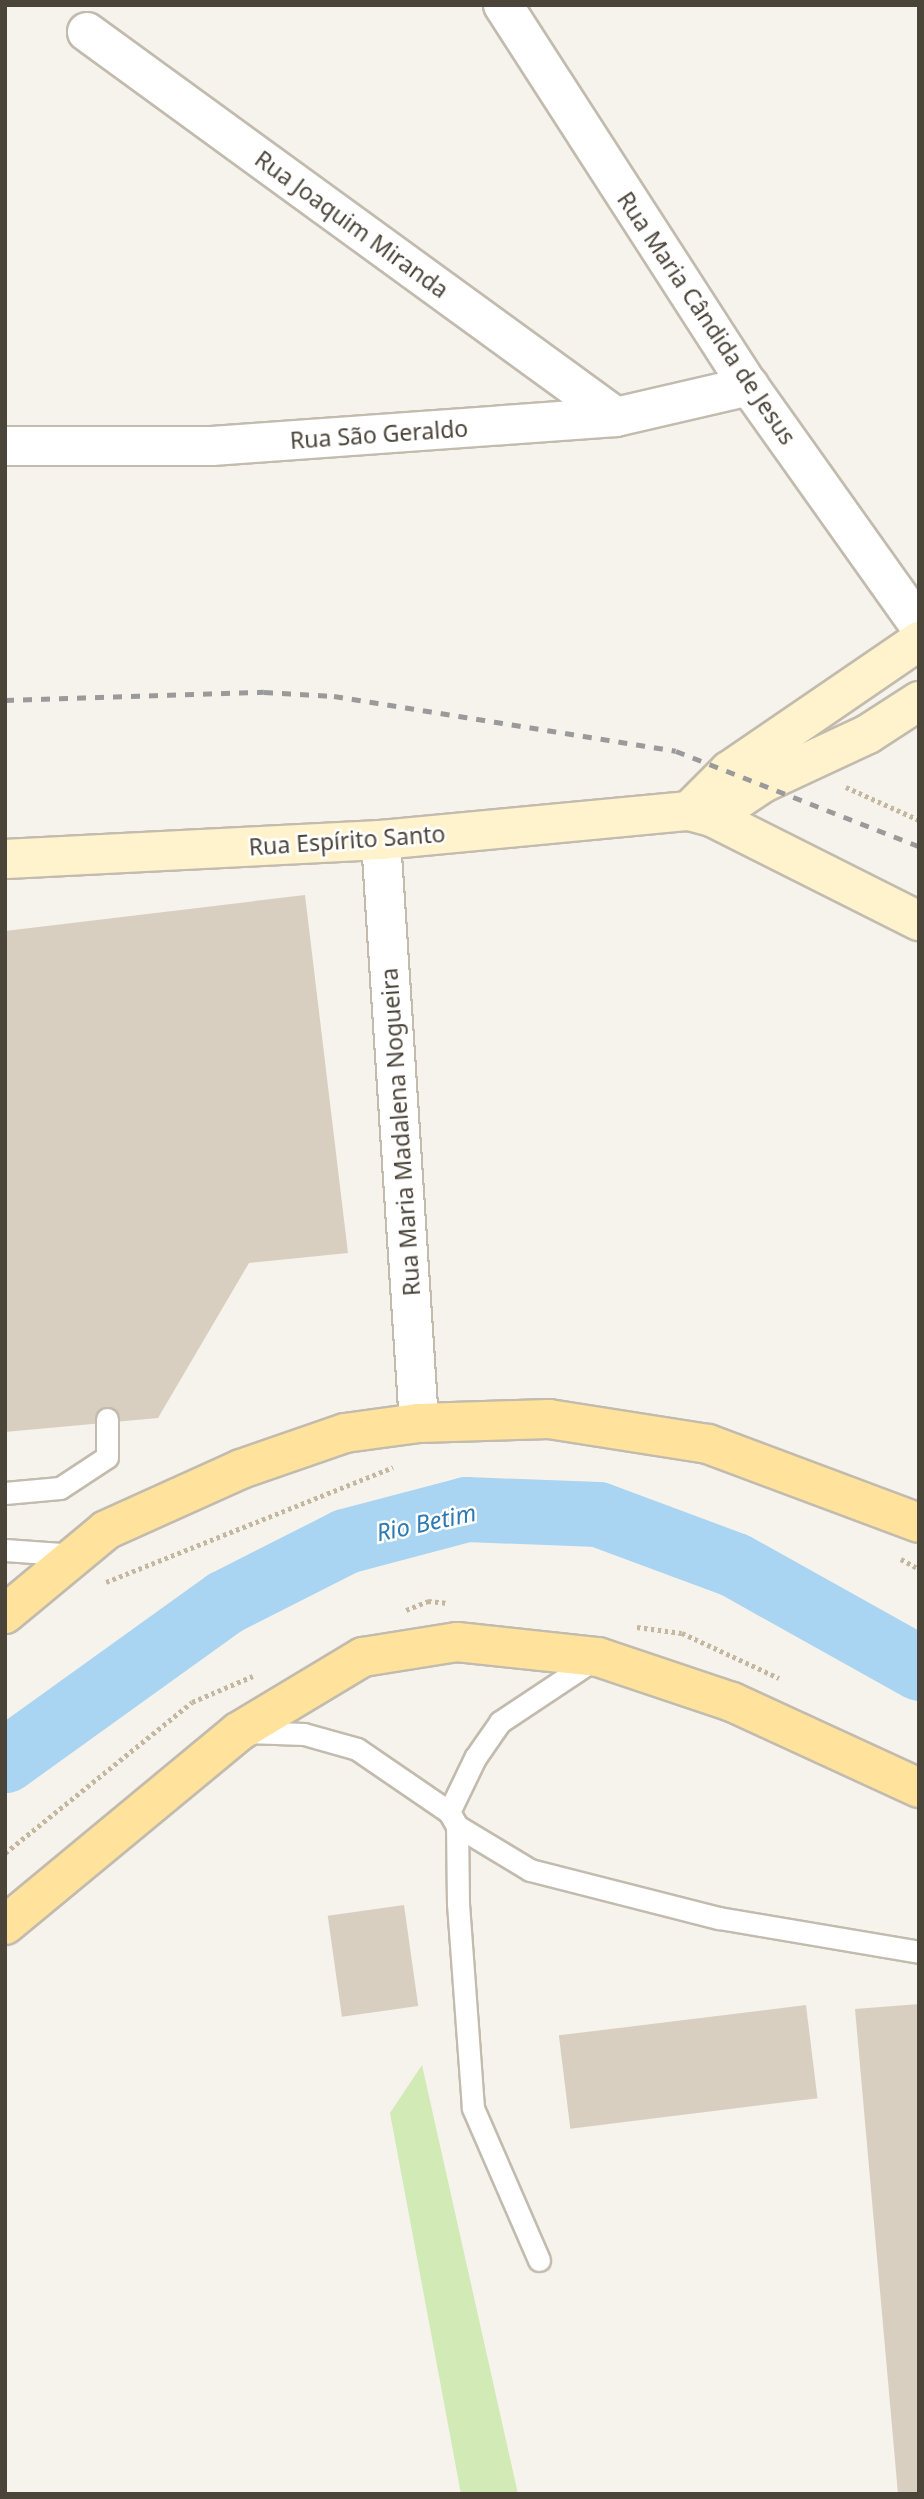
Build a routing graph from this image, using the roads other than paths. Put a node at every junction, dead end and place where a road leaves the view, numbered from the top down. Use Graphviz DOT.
graph roads {
  1 [pos="503,5"];
  2 [pos="87,32"];
  3 [pos="749,386"];
  4 [pos="616,417"];
  5 [pos="5,446"];
  6 [pos="919,625"];
  7 [pos="919,641"];
  8 [pos="919,701"];
  9 [pos="701,814"];
  10 [pos="381,840"];
  11 [pos="5,859"];
  12 [pos="919,921"];
  13 [pos="107,1419"];
  14 [pos="419,1423"];
  15 [pos="5,1493"];
  16 [pos="919,1523"];
  17 [pos="5,1550"];
  18 [pos="84,1571"];
  19 [pos="5,1614"];
  20 [pos="598,1657"];
  21 [pos="238,1732"];
  22 [pos="919,1788"];
  23 [pos="453,1819"];
  24 [pos="5,1925"];
  25 [pos="919,1952"];
  26 [pos="539,2260"];
  1 -- 3 [label="street, Rua Maria Cândida de Jesus"];
  2 -- 4 [label="street, Rua Joaquim Miranda"];
  3 -- 4 [label="street, Rua São Geraldo"];
  3 -- 6 [label="street, Rua Maria Cândida de Jesus"];
  4 -- 5 [label="street, Rua São Geraldo"];
  7 -- 9 [label="street"];
  8 -- 9 [label="street"];
  9 -- 10 [label="street, Rua Espírito Santo"];
  9 -- 12 [label="street"];
  10 -- 11 [label="street, Rua Espírito Santo"];
  10 -- 14 [label="street, Rua Maria Madalena Nogueira"];
  13 -- 15 [label="lane"];
  14 -- 16 [label="main road"];
  14 -- 18 [label="main road"];
  17 -- 18 [label="lane"];
  18 -- 19 [label="main road"];
  20 -- 21 [label="main road"];
  20 -- 22 [label="main road"];
  20 -- 23 [label="lane"];
  21 -- 23 [label="lane"];
  21 -- 24 [label="main road"];
  23 -- 25 [label="lane"];
  23 -- 26 [label="lane"];
}
